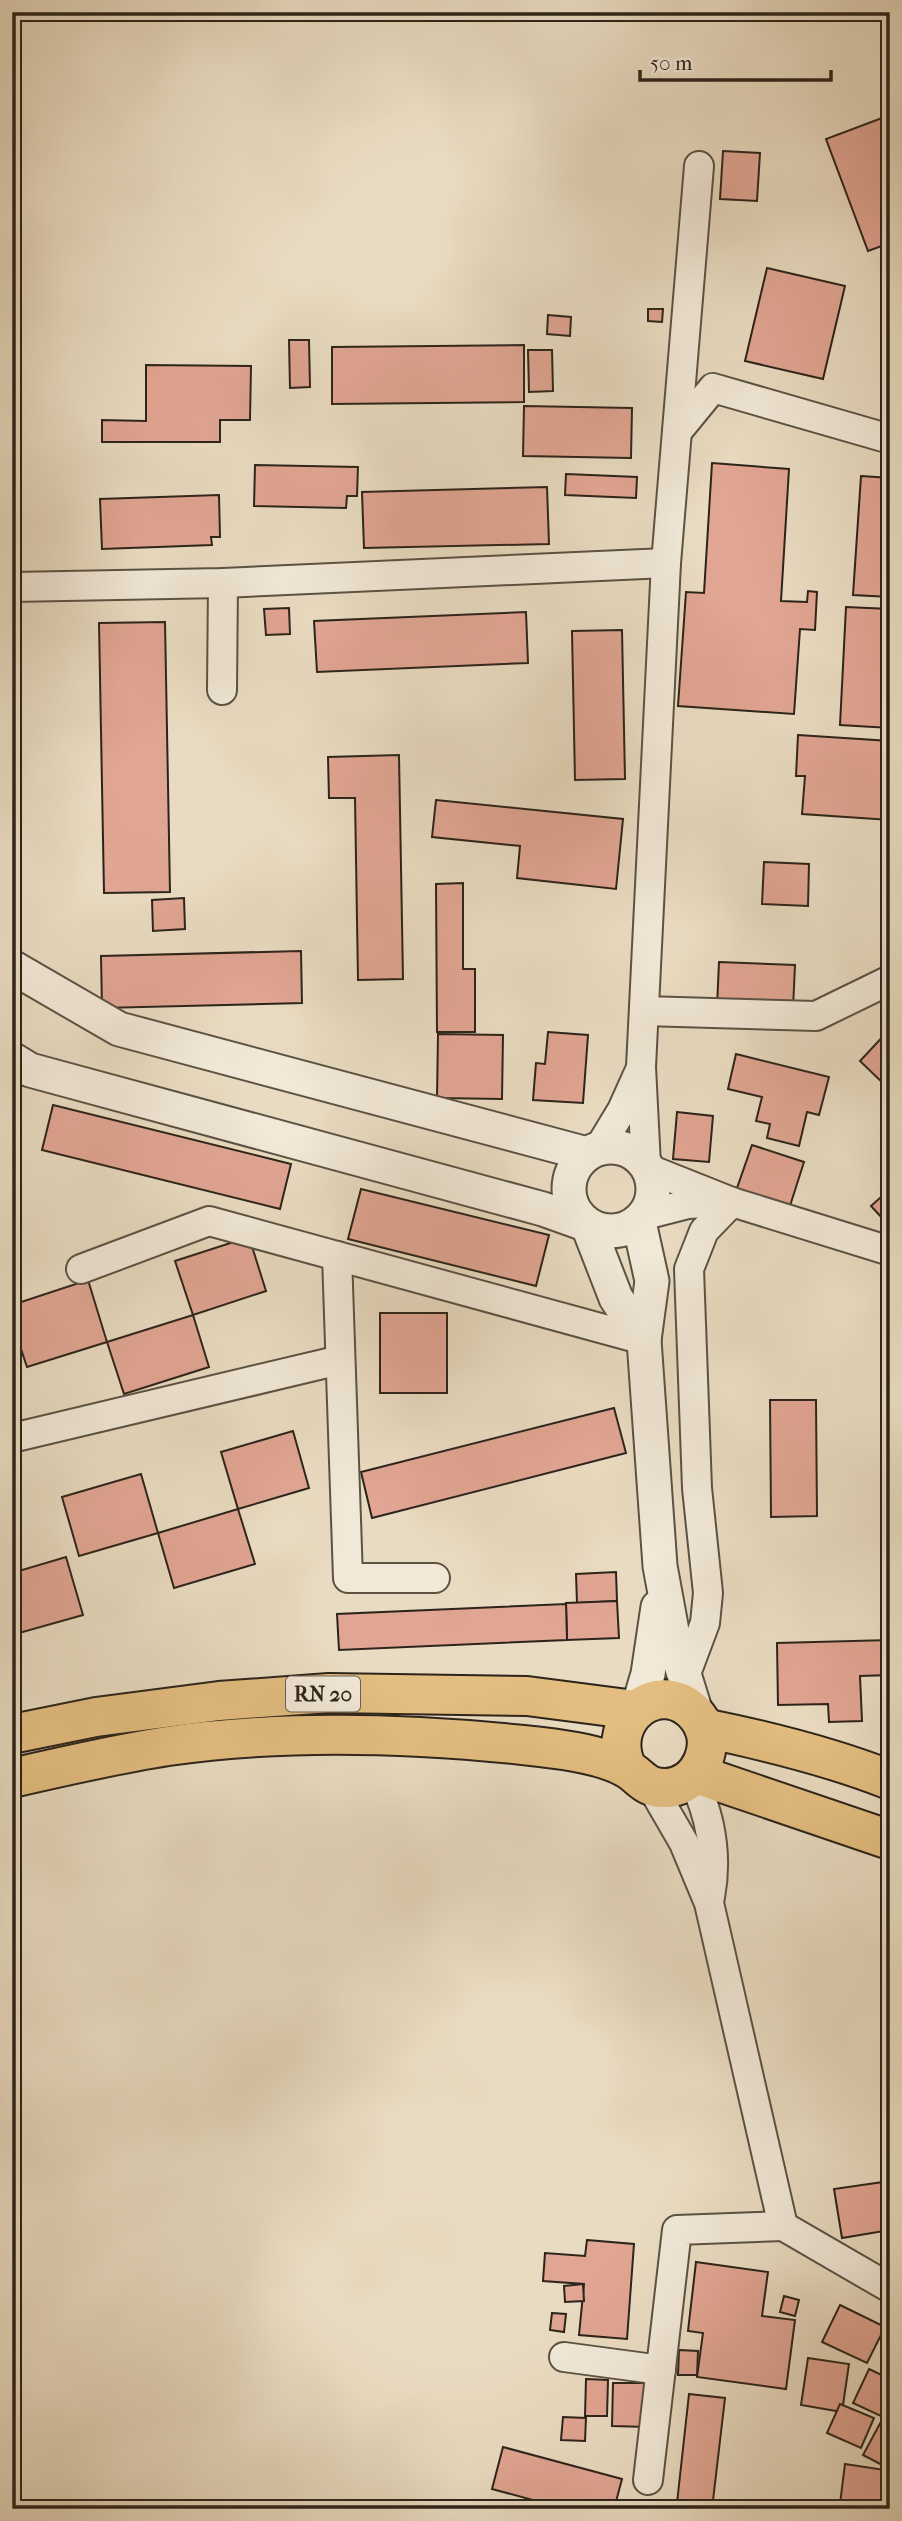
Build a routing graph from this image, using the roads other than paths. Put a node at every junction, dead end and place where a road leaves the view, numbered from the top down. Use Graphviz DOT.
graph roads {
  1 [pos="699,166"];
  2 [pos="677,432"];
  3 [pos="890,439"];
  4 [pos="666,563"];
  5 [pos="223,583"];
  6 [pos="12,587"];
  7 [pos="222,690"];
  8 [pos="12,967"];
  9 [pos="890,980"];
  10 [pos="644,1010"];
  11 [pos="12,1059"];
  12 [pos="641,1068"];
  13 [pos="593,1151"];
  14 [pos="648,1167"];
  15 [pos="732,1202"];
  16 [pos="642,1218"];
  17 [pos="587,1225"];
  18 [pos="890,1251"];
  19 [pos="337,1256"];
  20 [pos="81,1269"];
  21 [pos="644,1340"];
  22 [pos="340,1360"];
  23 [pos="12,1438"];
  24 [pos="660,1566"];
  25 [pos="435,1578"];
  26 [pos="684,1679"];
  27 [pos="637,1709"];
  28 [pos="701,1722"];
  29 [pos="12,1734"];
  30 [pos="694,1776"];
  31 [pos="639,1777"];
  32 [pos="12,1778"];
  33 [pos="890,1780"];
  34 [pos="890,1840"];
  35 [pos="709,1903"];
  36 [pos="783,2226"];
  37 [pos="887,2285"];
  38 [pos="564,2357"];
  39 [pos="661,2370"];
  40 [pos="648,2480"];
  1 -- 2 [label="street"];
  2 -- 3 [label="street"];
  2 -- 4 [label="street"];
  4 -- 5 [label="street"];
  4 -- 10 [label="street"];
  5 -- 6 [label="street"];
  5 -- 7 [label="street"];
  8 -- 13 [label="street"];
  9 -- 10 [label="street"];
  10 -- 12 [label="street"];
  11 -- 17 [label="street"];
  12 -- 13 [label="street"];
  12 -- 14 [label="street"];
  13 -- 14 [label="street"];
  13 -- 17 [label="street"];
  14 -- 15 [label="street"];
  14 -- 16 [label="street"];
  15 -- 16 [label="street"];
  15 -- 18 [label="street"];
  15 -- 26 [label="street"];
  16 -- 17 [label="street"];
  16 -- 21 [label="street"];
  17 -- 21 [label="street"];
  19 -- 20 [label="street"];
  19 -- 21 [label="street"];
  19 -- 22 [label="street"];
  21 -- 24 [label="street"];
  22 -- 23 [label="street"];
  22 -- 25 [label="street"];
  24 -- 26 [label="street"];
  24 -- 27 [label="street"];
  26 -- 28 [label="street"];
  27 -- 28 [label="highway"];
  27 -- 29 [label="highway, RN 20"];
  27 -- 31 [label="highway"];
  28 -- 30 [label="highway"];
  28 -- 33 [label="highway"];
  30 -- 31 [label="highway"];
  30 -- 34 [label="highway"];
  30 -- 35 [label="street"];
  31 -- 32 [label="highway, RN 20"];
  31 -- 35 [label="street"];
  35 -- 36 [label="street"];
  36 -- 37 [label="street"];
  36 -- 39 [label="street"];
  38 -- 39 [label="street"];
  39 -- 40 [label="street"];
}
